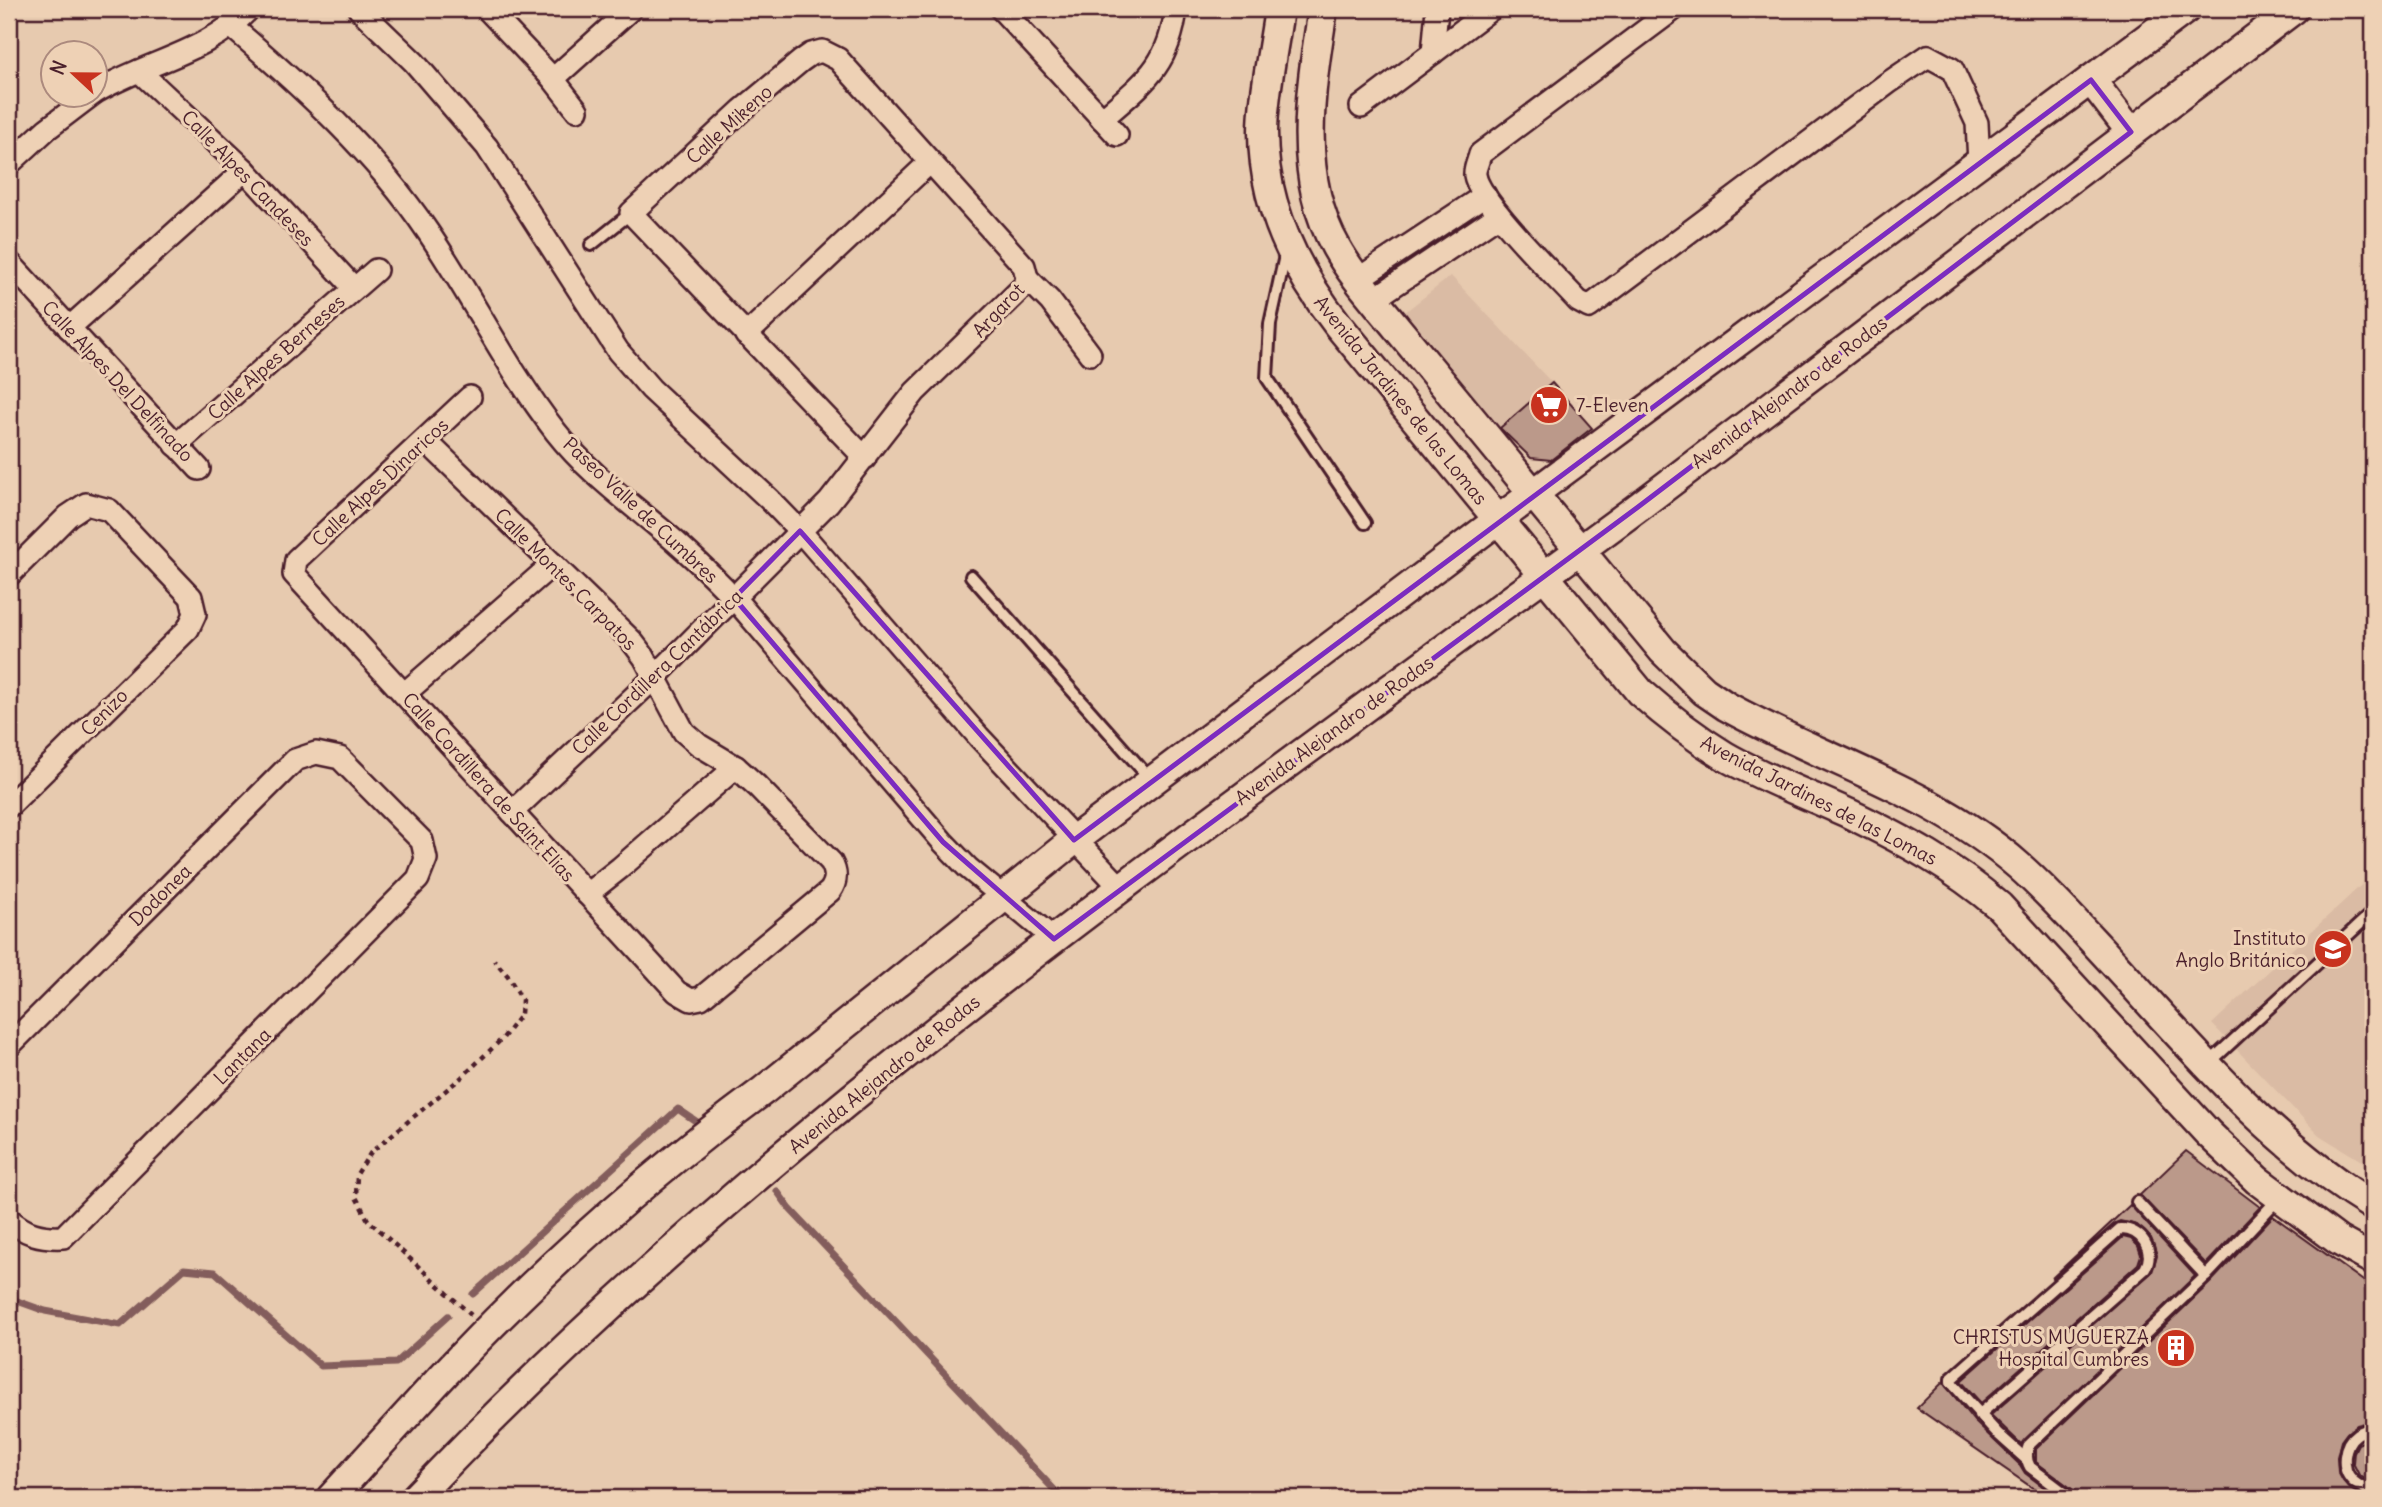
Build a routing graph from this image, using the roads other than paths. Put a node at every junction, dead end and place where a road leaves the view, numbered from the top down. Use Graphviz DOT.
graph roads {
  1 [pos="249,9"];
  2 [pos="359,9"];
  3 [pos="487,9"];
  4 [pos="631,9"];
  5 [pos="1000,9"];
  6 [pos="1176,9"];
  7 [pos="1279,9"];
  8 [pos="1323,9"];
  9 [pos="1437,9"];
  10 [pos="1491,9"];
  11 [pos="1674,9"];
  12 [pos="2186,9"];
  13 [pos="2294,9"];
  14 [pos="231,26"];
  15 [pos="1433,52"];
  16 [pos="834,56"];
  17 [pos="139,71"];
  18 [pos="553,79"];
  19 [pos="2091,80"];
  20 [pos="108,87"];
  21 [pos="1361,107"];
  22 [pos="75,108"];
  23 [pos="577,110"];
  24 [pos="1102,119"];
  25 [pos="1263,130"];
  26 [pos="1309,131"];
  27 [pos="2131,132"];
  28 [pos="1117,135"];
  29 [pos="930,162"];
  30 [pos="1979,163"];
  31 [pos="9,164"];
  32 [pos="245,170"];
  33 [pos="1485,195"];
  34 [pos="631,213"];
  35 [pos="1500,215"];
  36 [pos="1288,245"];
  37 [pos="591,246"];
  38 [pos="9,262"];
  39 [pos="376,270"];
  40 [pos="1027,278"];
  41 [pos="354,288"];
  42 [pos="1366,289"];
  43 [pos="69,328"];
  44 [pos="746,335"];
  45 [pos="1090,354"];
  46 [pos="470,397"];
  47 [pos="425,440"];
  48 [pos="176,445"];
  49 [pos="865,457"];
  50 [pos="199,469"];
  51 [pos="1535,493"];
  52 [pos="1498,520"];
  53 [pos="1365,523"];
  54 [pos="800,531"];
  55 [pos="1580,550"];
  56 [pos="553,564"];
  57 [pos="293,568"];
  58 [pos="9,575"];
  59 [pos="971,576"];
  60 [pos="1543,576"];
  61 [pos="734,598"];
  62 [pos="655,677"];
  63 [pos="404,694"];
  64 [pos="736,767"];
  65 [pos="1152,781"];
  66 [pos="9,806"];
  67 [pos="512,812"];
  68 [pos="1074,840"];
  69 [pos="426,859"];
  70 [pos="1121,888"];
  71 [pos="587,894"];
  72 [pos="1002,896"];
  73 [pos="2373,912"];
  74 [pos="1054,939"];
  75 [pos="691,1000"];
  76 [pos="9,1046"];
  77 [pos="2207,1065"];
  78 [pos="2279,1198"];
  79 [pos="2137,1202"];
  80 [pos="2373,1206"];
  81 [pos="9,1219"];
  82 [pos="2373,1260"];
  83 [pos="2206,1276"];
  84 [pos="1979,1415"];
  85 [pos="2373,1429"];
  86 [pos="2027,1460"];
  87 [pos="2373,1493"];
  88 [pos="331,1498"];
  89 [pos="415,1498"];
  90 [pos="2071,1498"];
  1 -- 14 [label="street"];
  2 -- 54 [label="street"];
  3 -- 18 [label="street"];
  4 -- 18 [label="street"];
  5 -- 24 [label="street"];
  6 -- 24 [label="street"];
  7 -- 25 [label="street, Avenida Jardines de las Lomas"];
  8 -- 26 [label="street"];
  9 -- 15 [label="street"];
  10 -- 15 [label="street"];
  11 -- 33 [label="street"];
  12 -- 19 [label="street"];
  13 -- 27 [label="street, Avenida Alejandro de Rodas"];
  14 -- 17 [label="street"];
  14 -- 61 [label="street, Paseo Valle de Cumbres"];
  15 -- 21 [label="street"];
  16 -- 29 [label="street, Argarot"];
  16 -- 34 [label="street, Calle Mikeno"];
  17 -- 20 [label="street"];
  17 -- 32 [label="street, Calle Alpes Candeses"];
  18 -- 23 [label="street"];
  19 -- 27 [label="street"];
  19 -- 30 [label="street"];
  22 -- 31 [label="street"];
  24 -- 28 [label="street"];
  25 -- 26 [label="street"];
  25 -- 36 [label="street, Avenida Jardines de las Lomas"];
  26 -- 42 [label="street"];
  27 -- 55 [label="street, Avenida Alejandro de Rodas"];
  29 -- 40 [label="street, Argarot"];
  29 -- 44 [label="street"];
  30 -- 35 [label="street"];
  30 -- 51 [label="street"];
  32 -- 41 [label="street, Calle Alpes Candeses"];
  32 -- 43 [label="street"];
  33 -- 35 [label="street"];
  33 -- 42 [label="street"];
  34 -- 37 [label="lane"];
  34 -- 44 [label="street"];
  35 -- 42 [label="street"];
  36 -- 52 [label="street, Avenida Jardines de las Lomas"];
  36 -- 53 [label="lane"];
  38 -- 43 [label="street, Calle Alpes Del Delfinado"];
  39 -- 41 [label="street, Calle Alpes Berneses"];
  40 -- 45 [label="street"];
  40 -- 49 [label="street, Argarot"];
  41 -- 48 [label="street, Calle Alpes Berneses"];
  42 -- 51 [label="street"];
  43 -- 48 [label="street, Calle Alpes Del Delfinado"];
  44 -- 49 [label="street"];
  46 -- 47 [label="street, Calle Alpes Dinaricos"];
  47 -- 56 [label="street, Calle Montes Carpatos"];
  47 -- 57 [label="street, Calle Alpes Dinaricos"];
  48 -- 50 [label="street, Calle Alpes Del Delfinado"];
  49 -- 54 [label="street, Argarot"];
  51 -- 52 [label="street"];
  51 -- 55 [label="street"];
  52 -- 60 [label="street, Avenida Jardines de las Lomas"];
  52 -- 65 [label="street"];
  54 -- 61 [label="street, Calle Cordillera Cantábrica"];
  54 -- 68 [label="street"];
  55 -- 60 [label="street, Avenida Alejandro de Rodas"];
  55 -- 77 [label="street"];
  56 -- 62 [label="street, Calle Montes Carpatos"];
  56 -- 63 [label="street"];
  57 -- 63 [label="street, Calle Cordillera de Saint Elias"];
  58 -- 66 [label="street, Cenizo"];
  59 -- 65 [label="lane"];
  60 -- 70 [label="street, Avenida Alejandro de Rodas"];
  60 -- 78 [label="street, Avenida Jardines de las Lomas"];
  61 -- 62 [label="street, Calle Cordillera Cantábrica"];
  61 -- 72 [label="street, Paseo Valle de Cumbres"];
  62 -- 64 [label="street, Calle Montes Carpatos"];
  62 -- 67 [label="street, Calle Cordillera Cantábrica"];
  63 -- 67 [label="street, Calle Cordillera de Saint Elias"];
  64 -- 71 [label="street"];
  64 -- 75 [label="street, Calle Montes Carpatos"];
  65 -- 68 [label="street"];
  67 -- 71 [label="street, Calle Cordillera de Saint Elias"];
  68 -- 70 [label="street"];
  68 -- 72 [label="street"];
  69 -- 76 [label="street, Dodonea"];
  69 -- 81 [label="street, Lantana"];
  70 -- 74 [label="street, Avenida Alejandro de Rodas"];
  71 -- 75 [label="street, Calle Cordillera de Saint Elias"];
  72 -- 74 [label="street, Paseo Valle de Cumbres"];
  72 -- 88 [label="street"];
  73 -- 77 [label="lane"];
  74 -- 89 [label="street, Avenida Alejandro de Rodas"];
  77 -- 80 [label="street"];
  78 -- 82 [label="street, Avenida Jardines de las Lomas"];
  78 -- 83 [label="lane"];
  79 -- 83 [label="lane"];
  83 -- 86 [label="lane"];
  84 -- 84 [label="lane"];
  84 -- 86 [label="lane"];
  85 -- 87 [label="lane"];
  86 -- 90 [label="lane"];
}
